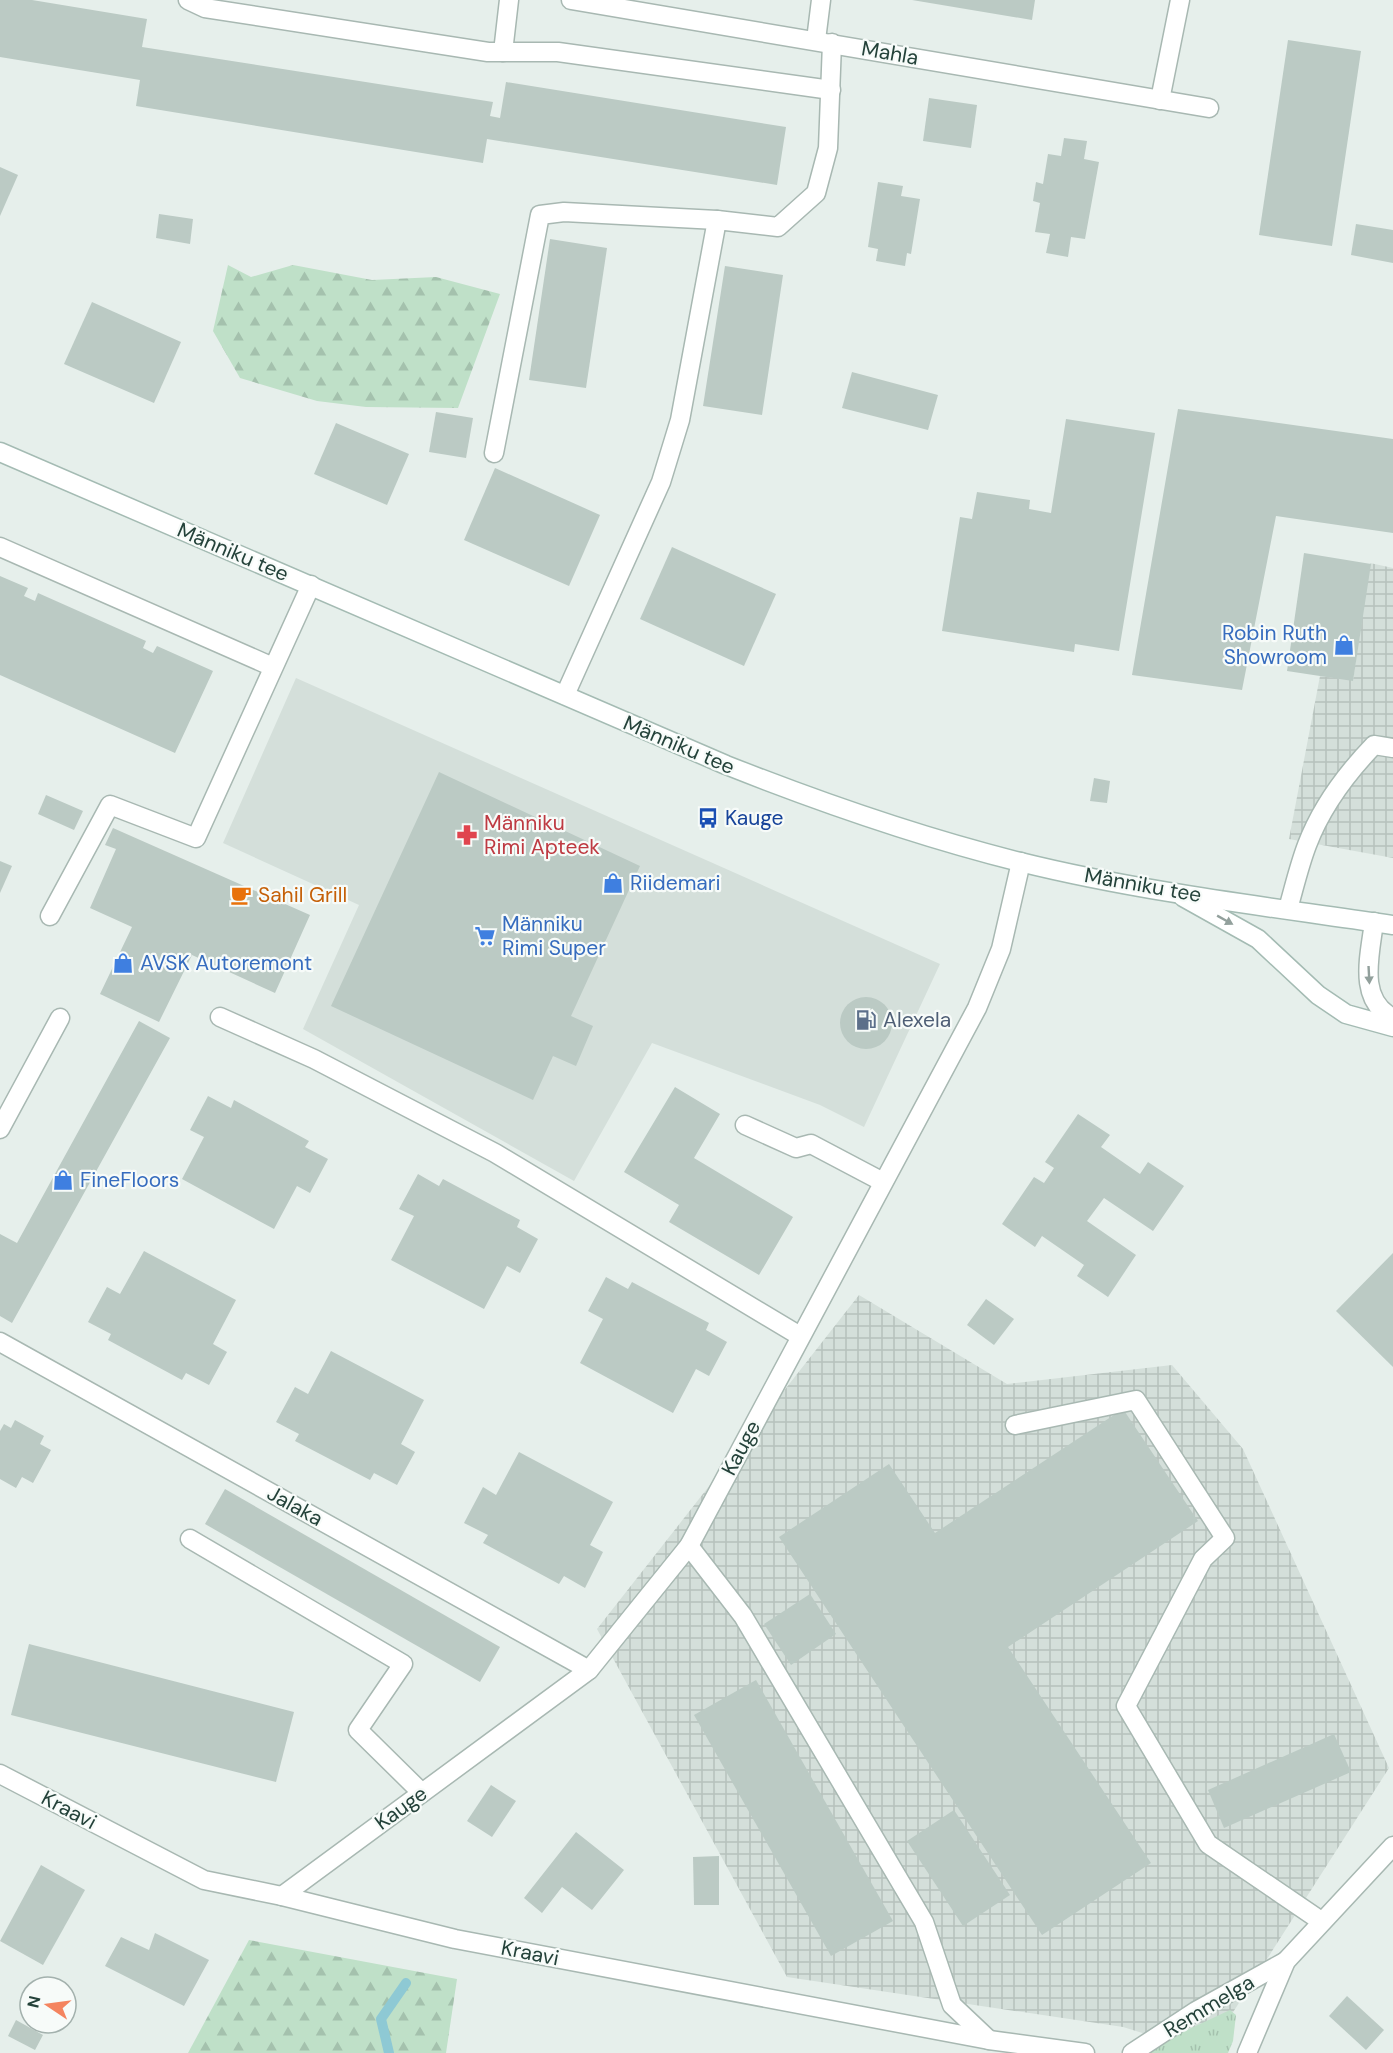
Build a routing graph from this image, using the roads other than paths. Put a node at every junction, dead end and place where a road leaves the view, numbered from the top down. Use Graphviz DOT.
graph roads {
  1 [pos="509,0"];
  2 [pos="571,0"];
  3 [pos="821,0"];
  4 [pos="1180,0"];
  5 [pos="200,3"];
  6 [pos="824,41"];
  7 [pos="503,52"];
  8 [pos="831,90"];
  9 [pos="1160,100"];
  10 [pos="1209,108"];
  11 [pos="717,220"];
  12 [pos="0,452"];
  13 [pos="494,453"];
  14 [pos="0,548"];
  15 [pos="311,585"];
  16 [pos="273,667"];
  17 [pos="565,695"];
  18 [pos="1393,748"];
  19 [pos="1021,862"];
  20 [pos="1174,891"];
  21 [pos="1288,909"];
  22 [pos="50,916"];
  23 [pos="1374,922"];
  24 [pos="1393,925"];
  25 [pos="220,1017"];
  26 [pos="60,1018"];
  27 [pos="1393,1018"];
  28 [pos="1393,1027"];
  29 [pos="746,1125"];
  30 [pos="0,1129"];
  31 [pos="883,1182"];
  32 [pos="800,1336"];
  33 [pos="0,1342"];
  34 [pos="1015,1425"];
  35 [pos="190,1539"];
  36 [pos="689,1546"];
  37 [pos="589,1670"];
  38 [pos="0,1774"];
  39 [pos="422,1793"];
  40 [pos="1393,1846"];
  41 [pos="282,1896"];
  42 [pos="1321,1921"];
  43 [pos="1286,1961"];
  44 [pos="988,2040"];
  45 [pos="1084,2053"];
  46 [pos="1132,2053"];
  47 [pos="1246,2053"];
  1 -- 7 [label="street"];
  2 -- 6 [label="street, Mahla"];
  3 -- 6 [label="street"];
  4 -- 9 [label="street"];
  5 -- 7 [label="street"];
  6 -- 8 [label="street"];
  6 -- 9 [label="street, Mahla"];
  7 -- 8 [label="street"];
  8 -- 11 [label="street"];
  9 -- 10 [label="street, Mahla"];
  11 -- 13 [label="street"];
  11 -- 17 [label="street"];
  12 -- 15 [label="street, Männiku tee"];
  14 -- 16 [label="street"];
  15 -- 16 [label="street"];
  15 -- 17 [label="street, Männiku tee"];
  16 -- 22 [label="street"];
  17 -- 19 [label="street, Männiku tee"];
  18 -- 21 [label="street"];
  19 -- 20 [label="street, Männiku tee"];
  19 -- 31 [label="street, Kauge"];
  20 -- 21 [label="street, Männiku tee"];
  20 -- 28 [label="street, one-way"];
  21 -- 23 [label="street, Männiku tee"];
  23 -- 24 [label="street, Männiku tee"];
  23 -- 27 [label="street, one-way"];
  25 -- 32 [label="street"];
  26 -- 30 [label="street"];
  29 -- 31 [label="street"];
  31 -- 32 [label="street, Kauge"];
  32 -- 36 [label="street, Kauge"];
  33 -- 37 [label="street, Jalaka"];
  34 -- 42 [label="street"];
  35 -- 39 [label="street"];
  36 -- 37 [label="street, Kauge"];
  36 -- 44 [label="street"];
  37 -- 39 [label="street, Kauge"];
  38 -- 41 [label="street, Kraavi"];
  39 -- 41 [label="street, Kauge"];
  40 -- 42 [label="street, Remmelga"];
  41 -- 44 [label="street, Kraavi"];
  42 -- 43 [label="street, Remmelga"];
  43 -- 46 [label="street, Remmelga"];
  43 -- 47 [label="street, Remmelga"];
  44 -- 45 [label="street, Kraavi"];
}
